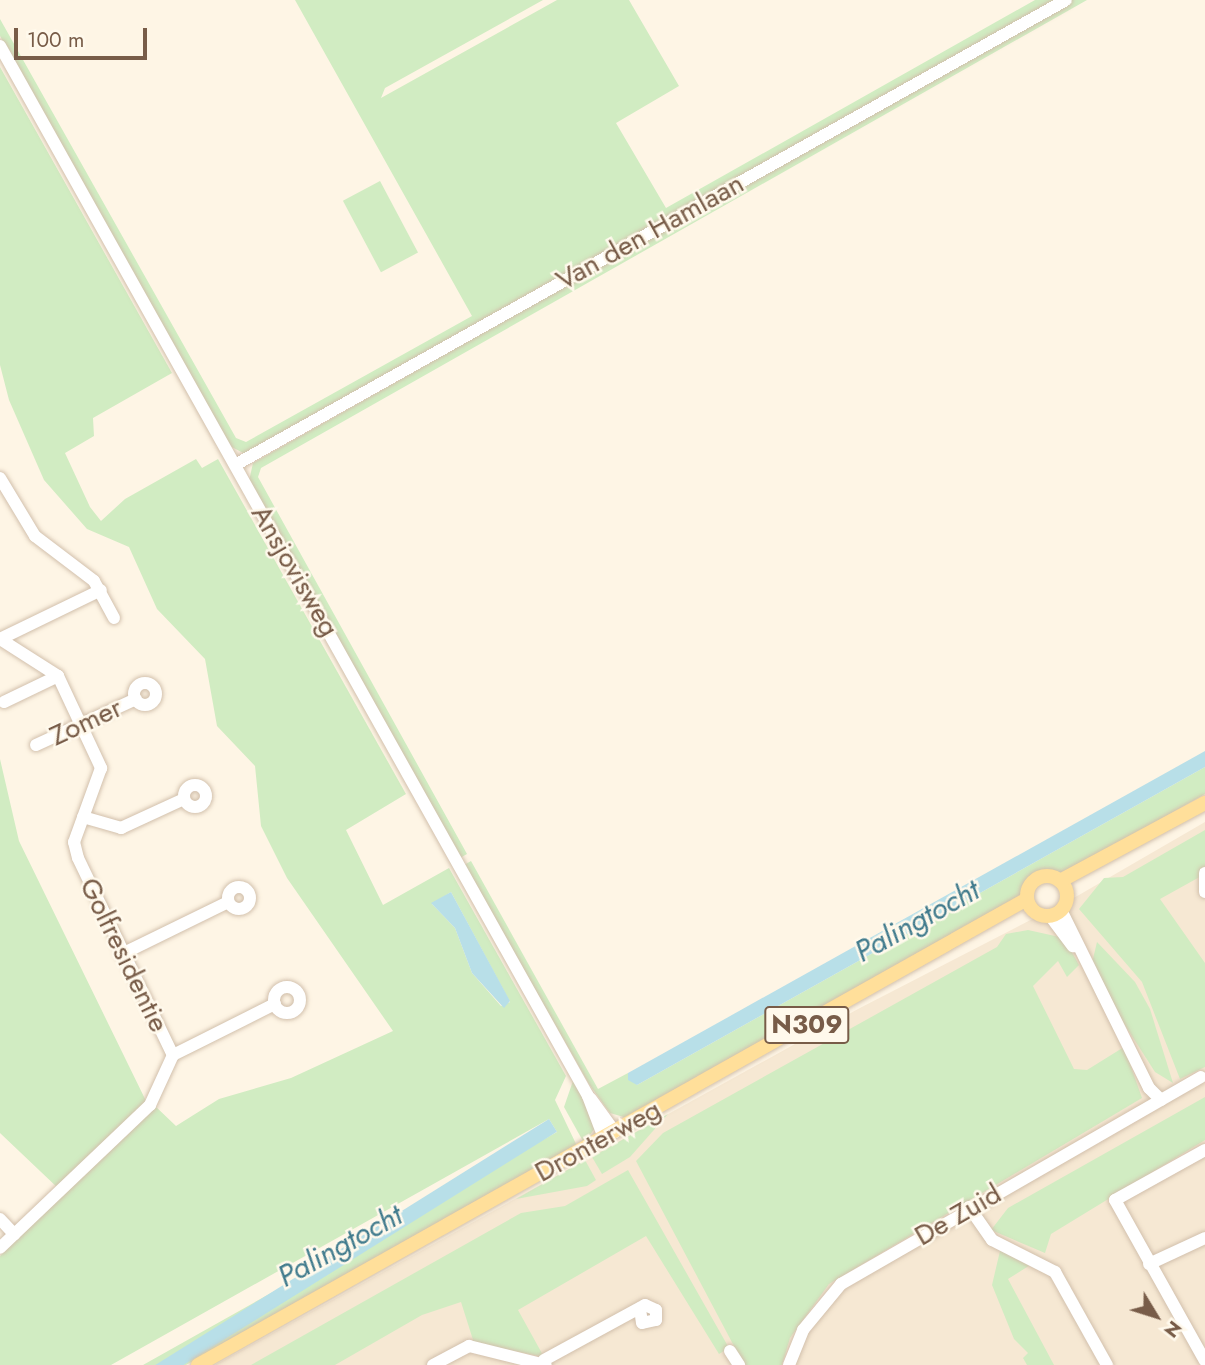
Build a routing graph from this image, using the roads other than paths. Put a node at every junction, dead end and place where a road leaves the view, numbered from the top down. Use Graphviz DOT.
graph roads {
  1 [pos="1066,0"];
  2 [pos="0,46"];
  3 [pos="234,465"];
  4 [pos="0,478"];
  5 [pos="101,590"];
  6 [pos="114,618"];
  7 [pos="0,639"];
  8 [pos="58,676"];
  9 [pos="135,699"];
  10 [pos="4,702"];
  11 [pos="81,722"];
  12 [pos="36,745"];
  13 [pos="184,799"];
  14 [pos="1205,803"];
  15 [pos="83,817"];
  16 [pos="1205,873"];
  17 [pos="1063,886"];
  18 [pos="1205,892"];
  19 [pos="228,902"];
  20 [pos="1030,905"];
  21 [pos="1055,913"];
  22 [pos="122,954"];
  23 [pos="275,1004"];
  24 [pos="173,1055"];
  25 [pos="1203,1076"];
  26 [pos="1161,1100"];
  27 [pos="610,1135"];
  28 [pos="1205,1150"];
  29 [pos="969,1207"];
  30 [pos="0,1219"];
  31 [pos="15,1234"];
  32 [pos="1205,1238"];
  33 [pos="0,1248"];
  34 [pos="1149,1264"];
  35 [pos="640,1308"];
  36 [pos="730,1351"];
  37 [pos="1205,1362"];
  38 [pos="545,1363"];
  39 [pos="198,1365"];
  40 [pos="433,1365"];
  41 [pos="739,1365"];
  42 [pos="789,1365"];
  43 [pos="1107,1365"];
  1 -- 3 [label="street, Van den Hamlaan"];
  2 -- 3 [label="street, Ansjovisweg"];
  3 -- 27 [label="street, Ansjovisweg"];
  4 -- 5 [label="street"];
  5 -- 6 [label="street"];
  5 -- 7 [label="street"];
  7 -- 8 [label="street"];
  8 -- 10 [label="street, Zomer"];
  8 -- 11 [label="street, Golfresidentie"];
  9 -- 11 [label="street, Zomer"];
  11 -- 12 [label="street, Zomer"];
  11 -- 15 [label="street, Golfresidentie"];
  13 -- 15 [label="street"];
  14 -- 17 [label="main road, N309"];
  15 -- 22 [label="street, Golfresidentie"];
  16 -- 18 [label="street"];
  17 -- 20 [label="main road, N309"];
  17 -- 21 [label="main road"];
  19 -- 22 [label="street"];
  20 -- 21 [label="main road"];
  20 -- 27 [label="main road, Dronterweg / N309"];
  21 -- 26 [label="street"];
  22 -- 24 [label="street, Golfresidentie"];
  23 -- 24 [label="street"];
  24 -- 31 [label="street, Golfresidentie"];
  25 -- 26 [label="street, De Zuid"];
  26 -- 29 [label="street, De Zuid"];
  27 -- 39 [label="main road, Dronterweg / N309"];
  28 -- 34 [label="street"];
  29 -- 42 [label="street, De Zuid"];
  29 -- 43 [label="street"];
  30 -- 31 [label="street"];
  31 -- 33 [label="street, Golfresidentie"];
  32 -- 34 [label="street"];
  34 -- 37 [label="street"];
  35 -- 38 [label="street"];
  36 -- 41 [label="street"];
  38 -- 40 [label="street"];
}
